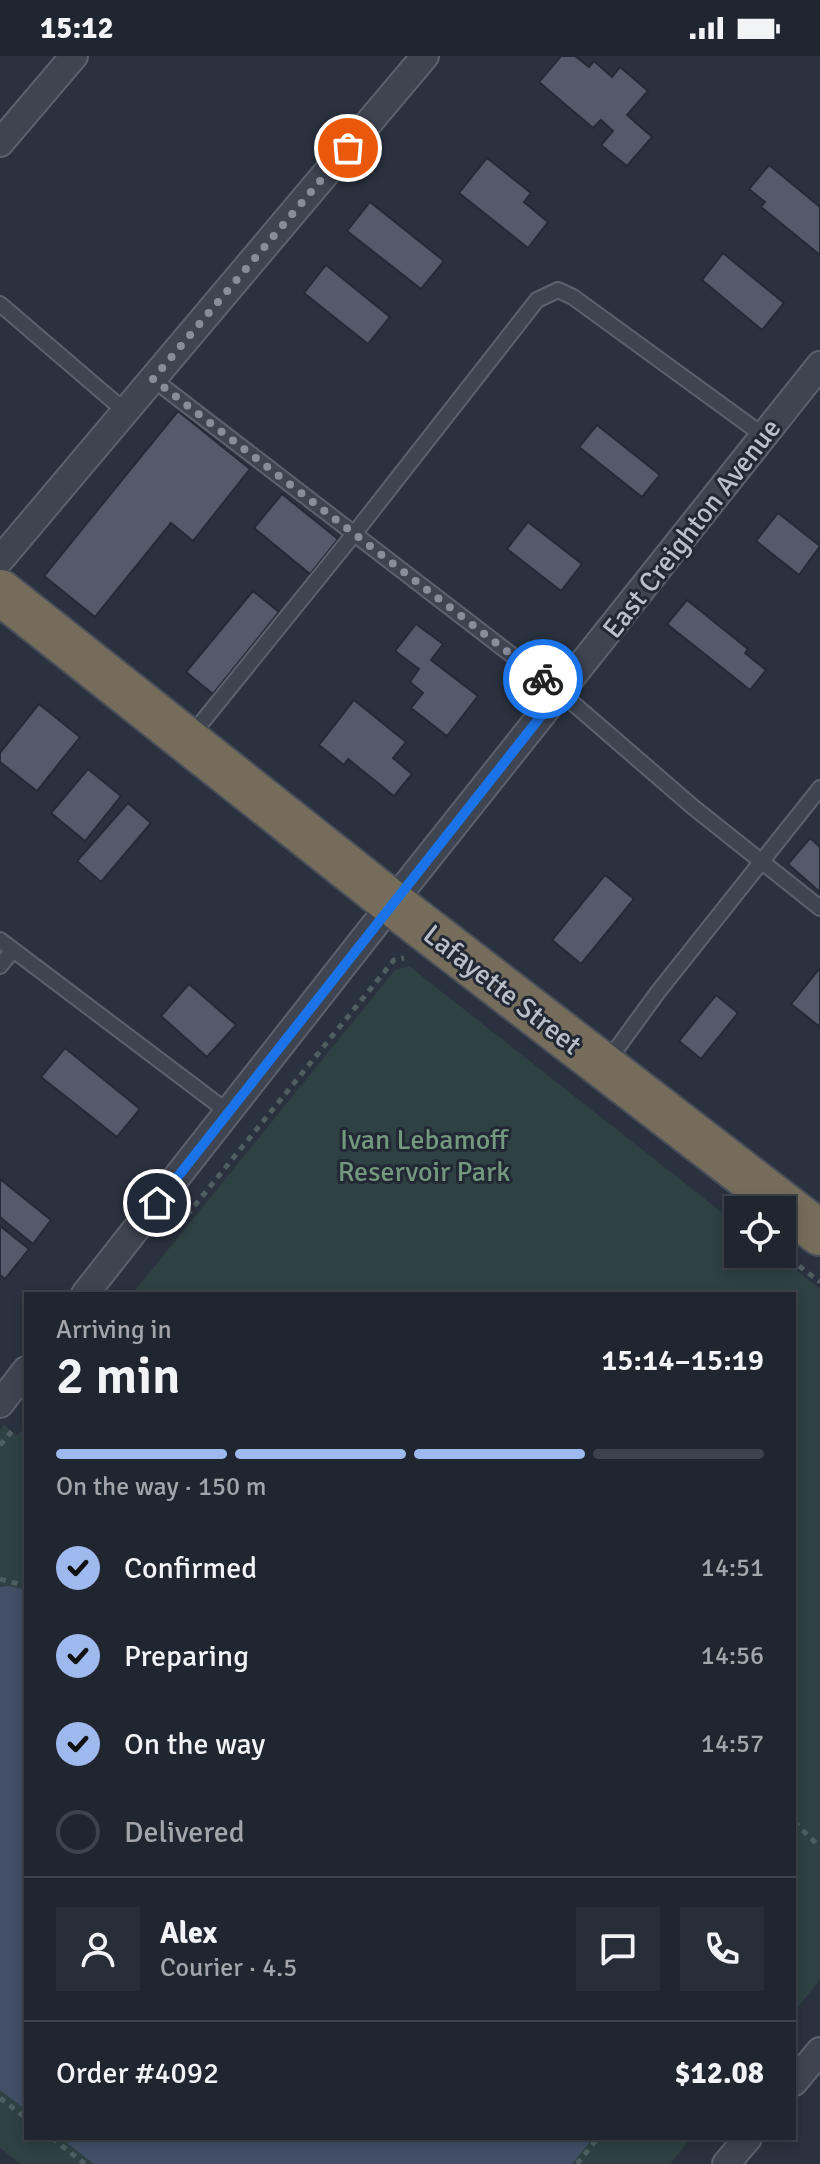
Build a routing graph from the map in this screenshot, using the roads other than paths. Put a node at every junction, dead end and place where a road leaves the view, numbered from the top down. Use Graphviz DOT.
graph roads {
  1 [pos="74,56"];
  2 [pos="425,56"];
  3 [pos="0,143"];
  4 [pos="0,304"];
  5 [pos="820,365"];
  6 [pos="153,379"];
  7 [pos="126,412"];
  8 [pos="764,436"];
  9 [pos="354,534"];
  10 [pos="0,560"];
  11 [pos="0,592"];
  12 [pos="560,692"];
  13 [pos="187,741"];
  14 [pos="820,788"];
  15 [pos="762,863"];
  16 [pos="392,903"];
  17 [pos="820,908"];
  18 [pos="0,940"];
  19 [pos="13,950"];
  20 [pos="0,966"];
  21 [pos="604,1067"];
  22 [pos="228,1112"];
  23 [pos="818,1227"];
  24 [pos="87,1292"];
  25 [pos="15,1370"];
  26 [pos="0,1404"];
  27 [pos="820,2051"];
  28 [pos="796,2080"];
  29 [pos="746,2140"];
  30 [pos="726,2164"];
  1 -- 3 [label="street"];
  2 -- 6 [label="street"];
  4 -- 7 [label="lane"];
  5 -- 8 [label="street, East Creighton Avenue"];
  6 -- 7 [label="street"];
  6 -- 9 [label="lane"];
  7 -- 10 [label="street"];
  8 -- 9 [label="lane"];
  8 -- 12 [label="street, East Creighton Avenue"];
  9 -- 12 [label="lane"];
  9 -- 13 [label="lane"];
  11 -- 13 [label="highway, Lafayette Street"];
  12 -- 15 [label="lane"];
  12 -- 16 [label="street, East Creighton Avenue"];
  13 -- 16 [label="highway, Lafayette Street"];
  14 -- 15 [label="lane"];
  15 -- 17 [label="lane"];
  15 -- 21 [label="lane"];
  16 -- 21 [label="highway, Lafayette Street"];
  16 -- 22 [label="street, East Creighton Avenue"];
  18 -- 19 [label="lane"];
  19 -- 20 [label="lane"];
  19 -- 22 [label="lane"];
  21 -- 23 [label="highway, Lafayette Street"];
  22 -- 24 [label="street, East Creighton Avenue"];
  25 -- 26 [label="street"];
  27 -- 28 [label="street"];
  29 -- 30 [label="street"];
}
